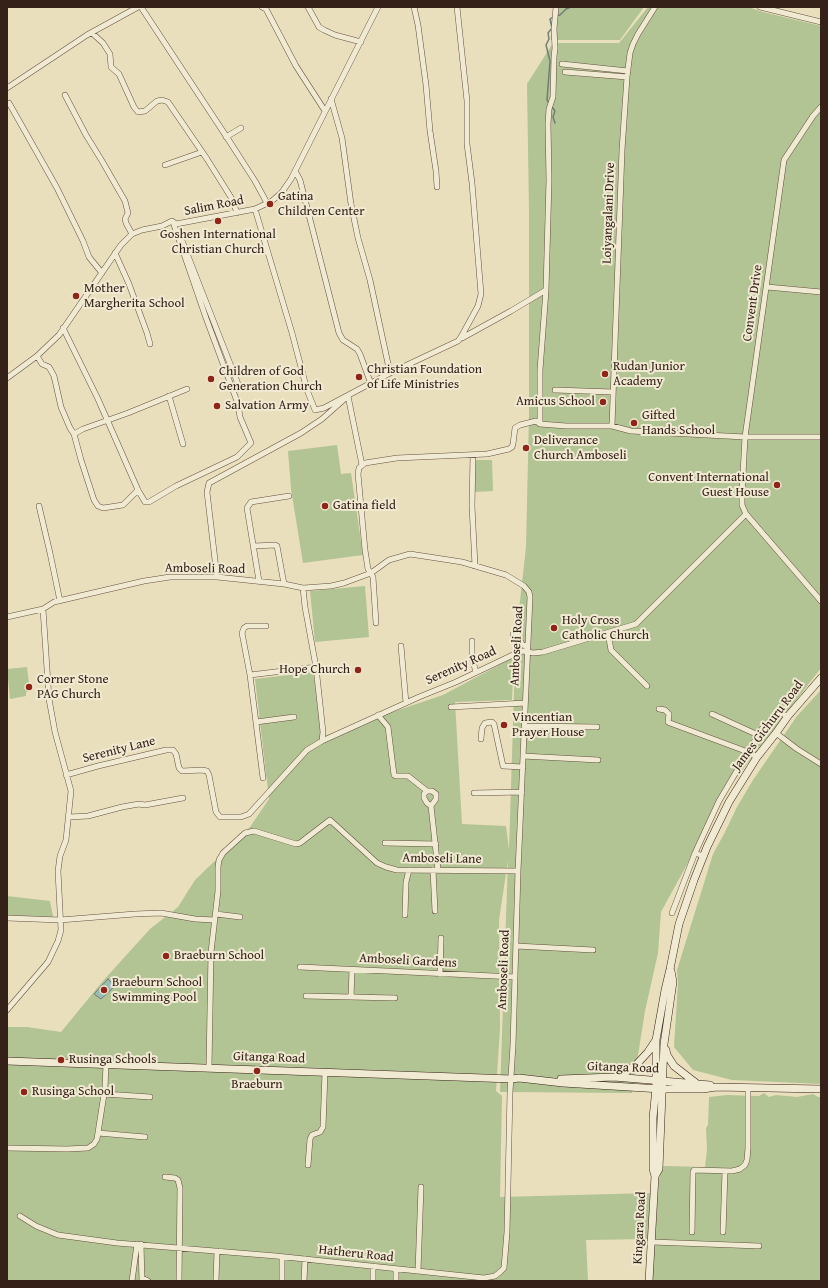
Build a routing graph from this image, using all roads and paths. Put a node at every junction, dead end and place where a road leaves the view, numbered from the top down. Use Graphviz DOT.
graph roads {
  1 [pos="138,7"];
  2 [pos="141,7"];
  3 [pos="262,7"];
  4 [pos="308,7"];
  5 [pos="378,7"];
  6 [pos="414,7"];
  7 [pos="457,7"];
  8 [pos="556,7"];
  9 [pos="655,7"];
  10 [pos="760,7"];
  11 [pos="821,22"];
  12 [pos="92,32"];
  13 [pos="361,42"];
  14 [pos="562,64"];
  15 [pos="628,71"];
  16 [pos="565,72"];
  17 [pos="627,78"];
  18 [pos="7,88"];
  19 [pos="65,95"];
  20 [pos="331,99"];
  21 [pos="8,103"];
  22 [pos="821,107"];
  23 [pos="324,112"];
  24 [pos="241,128"];
  25 [pos="226,136"];
  26 [pos="202,152"];
  27 [pos="165,165"];
  28 [pos="295,171"];
  29 [pos="437,187"];
  30 [pos="267,204"];
  31 [pos="255,209"];
  32 [pos="238,212"];
  33 [pos="174,223"];
  34 [pos="132,234"];
  35 [pos="115,253"];
  36 [pos="102,273"];
  37 [pos="767,287"];
  38 [pos="546,290"];
  39 [pos="821,292"];
  40 [pos="63,328"];
  41 [pos="458,341"];
  42 [pos="150,344"];
  43 [pos="37,356"];
  44 [pos="390,373"];
  45 [pos="7,378"];
  46 [pos="238,384"];
  47 [pos="371,384"];
  48 [pos="187,389"];
  49 [pos="555,390"];
  50 [pos="613,392"];
  51 [pos="169,396"];
  52 [pos="348,396"];
  53 [pos="107,420"];
  54 [pos="540,424"];
  55 [pos="612,426"];
  56 [pos="74,434"];
  57 [pos="745,437"];
  58 [pos="821,437"];
  59 [pos="183,444"];
  60 [pos="473,455"];
  61 [pos="362,465"];
  62 [pos="138,490"];
  63 [pos="289,496"];
  64 [pos="39,506"];
  65 [pos="746,514"];
  66 [pos="254,546"];
  67 [pos="475,566"];
  68 [pos="370,573"];
  69 [pos="217,577"];
  70 [pos="259,581"];
  71 [pos="284,584"];
  72 [pos="303,588"];
  73 [pos="60,601"];
  74 [pos="821,601"];
  75 [pos="43,609"];
  76 [pos="7,618"];
  77 [pos="376,623"];
  78 [pos="266,626"];
  79 [pos="608,633"];
  80 [pos="513,634"];
  81 [pos="472,641"];
  82 [pos="400,646"];
  83 [pos="527,649"];
  84 [pos="316,667"];
  85 [pos="476,672"];
  86 [pos="250,675"];
  87 [pos="821,678"];
  88 [pos="647,686"];
  89 [pos="525,702"];
  90 [pos="406,703"];
  91 [pos="451,707"];
  92 [pos="659,709"];
  93 [pos="712,714"];
  94 [pos="378,715"];
  95 [pos="788,716"];
  96 [pos="294,717"];
  97 [pos="256,722"];
  98 [pos="524,726"];
  99 [pos="596,727"];
  100 [pos="776,733"];
  101 [pos="758,735"];
  102 [pos="481,739"];
  103 [pos="322,740"];
  104 [pos="748,752"];
  105 [pos="523,756"];
  106 [pos="757,757"];
  107 [pos="598,760"];
  108 [pos="821,764"];
  109 [pos="523,767"];
  110 [pos="66,775"];
  111 [pos="264,778"];
  112 [pos="427,791"];
  113 [pos="522,792"];
  114 [pos="474,793"];
  115 [pos="183,798"];
  116 [pos="263,799"];
  117 [pos="432,806"];
  118 [pos="714,812"];
  119 [pos="722,817"];
  120 [pos="69,818"];
  121 [pos="385,844"];
  122 [pos="436,844"];
  123 [pos="695,853"];
  124 [pos="703,856"];
  125 [pos="409,870"];
  126 [pos="436,870"];
  127 [pos="518,871"];
  128 [pos="435,911"];
  129 [pos="672,913"];
  130 [pos="405,915"];
  131 [pos="215,917"];
  132 [pos="240,917"];
  133 [pos="7,918"];
  134 [pos="60,920"];
  135 [pos="441,938"];
  136 [pos="516,946"];
  137 [pos="593,950"];
  138 [pos="300,967"];
  139 [pos="670,969"];
  140 [pos="352,970"];
  141 [pos="440,974"];
  142 [pos="515,977"];
  143 [pos="306,996"];
  144 [pos="351,997"];
  145 [pos="395,998"];
  146 [pos="7,1010"];
  147 [pos="656,1040"];
  148 [pos="664,1044"];
  149 [pos="7,1061"];
  150 [pos="106,1064"];
  151 [pos="209,1067"];
  152 [pos="325,1072"];
  153 [pos="614,1077"];
  154 [pos="529,1078"];
  155 [pos="512,1079"];
  156 [pos="658,1080"];
  157 [pos="696,1084"];
  158 [pos="716,1087"];
  159 [pos="659,1088"];
  160 [pos="748,1088"];
  161 [pos="821,1089"];
  162 [pos="104,1094"];
  163 [pos="150,1097"];
  164 [pos="98,1133"];
  165 [pos="145,1137"];
  166 [pos="7,1148"];
  167 [pos="308,1165"];
  168 [pos="725,1171"];
  169 [pos="165,1177"];
  170 [pos="421,1187"];
  171 [pos="20,1216"];
  172 [pos="692,1232"];
  173 [pos="723,1232"];
  174 [pos="652,1242"];
  175 [pos="139,1244"];
  176 [pos="759,1246"];
  177 [pos="179,1248"];
  178 [pos="217,1251"];
  179 [pos="282,1257"];
  180 [pos="305,1259"];
  181 [pos="373,1266"];
  182 [pos="396,1269"];
  183 [pos="418,1271"];
  184 [pos="457,1278"];
  185 [pos="142,1279"];
  186 [pos="132,1281"];
  187 [pos="148,1281"];
  188 [pos="179,1281"];
  189 [pos="216,1281"];
  190 [pos="282,1281"];
  191 [pos="304,1281"];
  192 [pos="373,1281"];
  193 [pos="396,1281"];
  194 [pos="649,1281"];
  1 -- 12 [label="street"];
  2 -- 25 [label="street"];
  3 -- 23 [label="street"];
  4 -- 13 [label="street"];
  5 -- 13 [label="street, Salim Road"];
  6 -- 29 [label="street"];
  7 -- 41 [label="street"];
  8 -- 38 [label="street"];
  9 -- 15 [label="street, Loiyangalani Drive"];
  10 -- 11 [label="street"];
  12 -- 18 [label="street"];
  12 -- 26 [label="street"];
  13 -- 20 [label="street, Salim Road"];
  14 -- 15 [label="street"];
  15 -- 17 [label="street, Loiyangalani Drive"];
  16 -- 17 [label="street"];
  17 -- 50 [label="street, Loiyangalani Drive"];
  19 -- 34 [label="street"];
  20 -- 23 [label="street, Salim Road"];
  20 -- 44 [label="street"];
  21 -- 36 [label="street"];
  22 -- 37 [label="street, Convent Drive"];
  23 -- 28 [label="street, Salim Road"];
  24 -- 25 [label="street"];
  25 -- 30 [label="street"];
  26 -- 27 [label="street"];
  26 -- 32 [label="street"];
  28 -- 30 [label="street, Salim Road"];
  28 -- 47 [label="street"];
  30 -- 31 [label="street, Salim Road"];
  31 -- 32 [label="street, Salim Road"];
  31 -- 52 [label="street"];
  32 -- 33 [label="street, Salim Road"];
  33 -- 34 [label="street, Salim Road"];
  33 -- 46 [label="street"];
  33 -- 62 [label="street"];
  34 -- 35 [label="street, Salim Road"];
  35 -- 36 [label="street, Salim Road"];
  35 -- 42 [label="street"];
  36 -- 40 [label="street, Salim Road"];
  37 -- 39 [label="street"];
  37 -- 57 [label="street, Convent Drive"];
  38 -- 41 [label="street"];
  38 -- 54 [label="street"];
  40 -- 43 [label="street, Salim Road"];
  40 -- 53 [label="street"];
  41 -- 44 [label="street"];
  43 -- 45 [label="street, Salim Road"];
  43 -- 56 [label="street"];
  44 -- 47 [label="street"];
  47 -- 52 [label="street"];
  48 -- 51 [label="street"];
  49 -- 50 [label="street"];
  50 -- 55 [label="street, Loiyangalani Drive"];
  51 -- 53 [label="street"];
  51 -- 59 [label="street"];
  52 -- 61 [label="street"];
  52 -- 69 [label="street"];
  53 -- 56 [label="street"];
  53 -- 62 [label="street"];
  54 -- 55 [label="street"];
  54 -- 60 [label="street"];
  55 -- 57 [label="street"];
  56 -- 62 [label="street"];
  57 -- 58 [label="street"];
  57 -- 65 [label="street, Convent Drive"];
  60 -- 61 [label="street"];
  60 -- 67 [label="street"];
  61 -- 68 [label="street"];
  63 -- 66 [label="street"];
  64 -- 73 [label="street"];
  65 -- 74 [label="street"];
  65 -- 79 [label="street, Serenity Road"];
  66 -- 70 [label="street"];
  66 -- 71 [label="street"];
  67 -- 68 [label="street, Amboseli Road"];
  67 -- 83 [label="street, Amboseli Road"];
  68 -- 72 [label="street, Amboseli Road"];
  68 -- 77 [label="street"];
  69 -- 70 [label="street, Amboseli Road"];
  69 -- 73 [label="street, Amboseli Road"];
  70 -- 71 [label="street, Amboseli Road"];
  71 -- 72 [label="street, Amboseli Road"];
  72 -- 84 [label="street"];
  73 -- 75 [label="street, Amboseli Road"];
  75 -- 76 [label="street, Amboseli Road"];
  75 -- 110 [label="street"];
  78 -- 86 [label="street"];
  79 -- 83 [label="street, Serenity Road"];
  79 -- 88 [label="street"];
  80 -- 83 [label="street"];
  81 -- 85 [label="street"];
  82 -- 90 [label="street"];
  83 -- 85 [label="street, Serenity Road"];
  83 -- 89 [label="street, Amboseli Road"];
  84 -- 86 [label="street"];
  84 -- 103 [label="street"];
  85 -- 90 [label="street, Serenity Road"];
  86 -- 97 [label="street"];
  87 -- 95 [label="main road, James Gichuru Road"];
  89 -- 91 [label="street"];
  89 -- 98 [label="street, Amboseli Road"];
  90 -- 94 [label="street, Serenity Road"];
  92 -- 104 [label="street"];
  93 -- 101 [label="street"];
  94 -- 103 [label="street, Serenity Road"];
  94 -- 112 [label="street"];
  95 -- 100 [label="main road, James Gichuru Road"];
  95 -- 101 [label="street"];
  96 -- 97 [label="street"];
  97 -- 111 [label="street"];
  98 -- 99 [label="street"];
  98 -- 105 [label="street, Amboseli Road"];
  100 -- 106 [label="main road, James Gichuru Road"];
  100 -- 108 [label="street"];
  101 -- 104 [label="street"];
  102 -- 109 [label="street"];
  103 -- 116 [label="street, Serenity Road"];
  104 -- 106 [label="street"];
  104 -- 118 [label="street"];
  105 -- 107 [label="street"];
  105 -- 109 [label="street, Amboseli Road"];
  106 -- 119 [label="main road, James Gichuru Road"];
  109 -- 113 [label="street, Amboseli Road"];
  110 -- 116 [label="street, Serenity Lane"];
  110 -- 120 [label="street"];
  112 -- 117 [label="street"];
  112 -- 117 [label="street"];
  113 -- 114 [label="street"];
  113 -- 127 [label="street, Amboseli Road"];
  115 -- 120 [label="street"];
  117 -- 122 [label="street"];
  118 -- 119 [label="street"];
  118 -- 123 [label="street"];
  119 -- 124 [label="main road, James Gichuru Road"];
  120 -- 134 [label="street"];
  121 -- 122 [label="street"];
  122 -- 126 [label="street"];
  123 -- 124 [label="street"];
  123 -- 129 [label="street"];
  124 -- 139 [label="main road, James Gichuru Road"];
  125 -- 126 [label="street, Amboseli Lane"];
  125 -- 130 [label="street"];
  125 -- 131 [label="street, Amboseli Lane"];
  126 -- 127 [label="street, Amboseli Lane"];
  126 -- 128 [label="street"];
  127 -- 136 [label="street, Amboseli Road"];
  131 -- 132 [label="street"];
  131 -- 134 [label="street"];
  131 -- 151 [label="street"];
  133 -- 134 [label="street"];
  134 -- 146 [label="street"];
  135 -- 141 [label="street"];
  136 -- 137 [label="street"];
  136 -- 142 [label="street, Amboseli Road"];
  138 -- 140 [label="street, Amboseli Gardens"];
  139 -- 147 [label="main road, James Gichuru Road"];
  139 -- 148 [label="main road, James Gichuru Road"];
  140 -- 141 [label="street, Amboseli Gardens"];
  140 -- 144 [label="street"];
  141 -- 142 [label="street, Amboseli Gardens"];
  142 -- 155 [label="street, Amboseli Road"];
  143 -- 144 [label="street"];
  144 -- 145 [label="street"];
  147 -- 153 [label="main road"];
  147 -- 156 [label="main road, James Gichuru Road"];
  148 -- 156 [label="main road, James Gichuru Road"];
  148 -- 157 [label="main road"];
  149 -- 150 [label="main road, Gitanga Road"];
  150 -- 151 [label="main road, Gitanga Road"];
  150 -- 162 [label="street"];
  151 -- 152 [label="main road, Gitanga Road"];
  152 -- 155 [label="main road, Gitanga Road"];
  152 -- 167 [label="street"];
  153 -- 154 [label="main road, Gitanga Road"];
  153 -- 156 [label="main road, Gitanga Road"];
  154 -- 155 [label="main road, Gitanga Road"];
  154 -- 159 [label="main road, Gitanga Road"];
  155 -- 184 [label="street, Hatheru Road"];
  156 -- 157 [label="main road, Gitanga Road"];
  156 -- 159 [label="main road, James Gichuru Road"];
  157 -- 158 [label="main road, Gitanga Road"];
  158 -- 159 [label="main road, Gitanga Road"];
  158 -- 160 [label="main road, Gitanga Road"];
  159 -- 174 [label="main road, Kingara Road"];
  160 -- 161 [label="main road, Gitanga Road"];
  160 -- 168 [label="street"];
  162 -- 163 [label="street"];
  162 -- 164 [label="street"];
  164 -- 165 [label="street"];
  164 -- 166 [label="street"];
  168 -- 172 [label="street"];
  168 -- 173 [label="street"];
  169 -- 177 [label="street"];
  170 -- 183 [label="street"];
  171 -- 175 [label="street, Hatheru Road"];
  174 -- 176 [label="street"];
  174 -- 194 [label="main road, Kingara Road"];
  175 -- 177 [label="street, Hatheru Road"];
  175 -- 185 [label="street"];
  175 -- 186 [label="street"];
  177 -- 178 [label="street, Hatheru Road"];
  177 -- 188 [label="street"];
  178 -- 179 [label="street, Hatheru Road"];
  178 -- 189 [label="street"];
  179 -- 180 [label="street, Hatheru Road"];
  179 -- 190 [label="street"];
  180 -- 181 [label="street, Hatheru Road"];
  180 -- 191 [label="street"];
  181 -- 182 [label="street, Hatheru Road"];
  181 -- 192 [label="street"];
  182 -- 183 [label="street, Hatheru Road"];
  182 -- 193 [label="street"];
  183 -- 184 [label="street, Hatheru Road"];
  185 -- 187 [label="street"];
}
